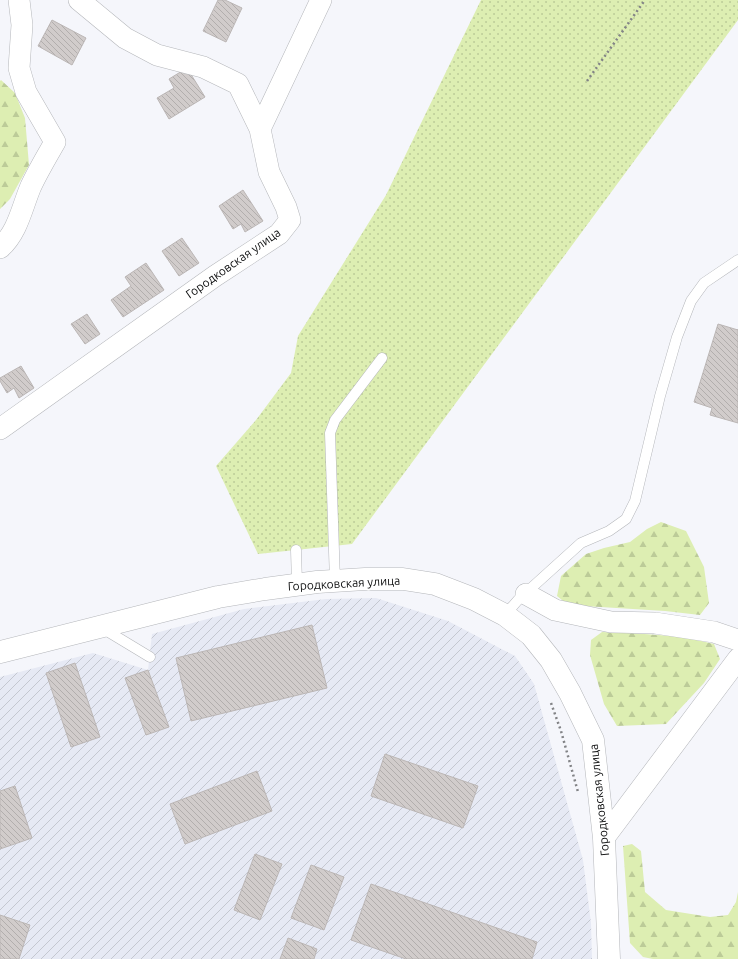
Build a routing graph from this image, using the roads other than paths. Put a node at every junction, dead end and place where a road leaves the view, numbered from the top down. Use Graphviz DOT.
graph roads {
  1 [pos="19,0"];
  2 [pos="79,0"];
  3 [pos="321,0"];
  4 [pos="260,129"];
  5 [pos="0,248"];
  6 [pos="738,260"];
  7 [pos="382,358"];
  8 [pos="0,429"];
  9 [pos="296,550"];
  10 [pos="335,581"];
  11 [pos="297,584"];
  12 [pos="526,594"];
  13 [pos="505,616"];
  14 [pos="100,627"];
  15 [pos="738,640"];
  16 [pos="0,652"];
  17 [pos="150,657"];
  18 [pos="738,659"];
  19 [pos="604,838"];
  20 [pos="609,959"];
  1 -- 5 [label="street"];
  2 -- 4 [label="street"];
  3 -- 4 [label="street"];
  4 -- 8 [label="street, Городковская улица"];
  6 -- 12 [label="lane"];
  7 -- 10 [label="lane"];
  9 -- 11 [label="lane"];
  10 -- 11 [label="main road, Городковская улица"];
  10 -- 13 [label="main road, Городковская улица"];
  11 -- 14 [label="main road, Городковская улица"];
  12 -- 13 [label="lane"];
  12 -- 15 [label="street"];
  13 -- 19 [label="main road, Городковская улица"];
  14 -- 16 [label="main road, Городковская улица"];
  14 -- 17 [label="lane"];
  18 -- 19 [label="street"];
  19 -- 20 [label="main road, Городковская улица"];
}
